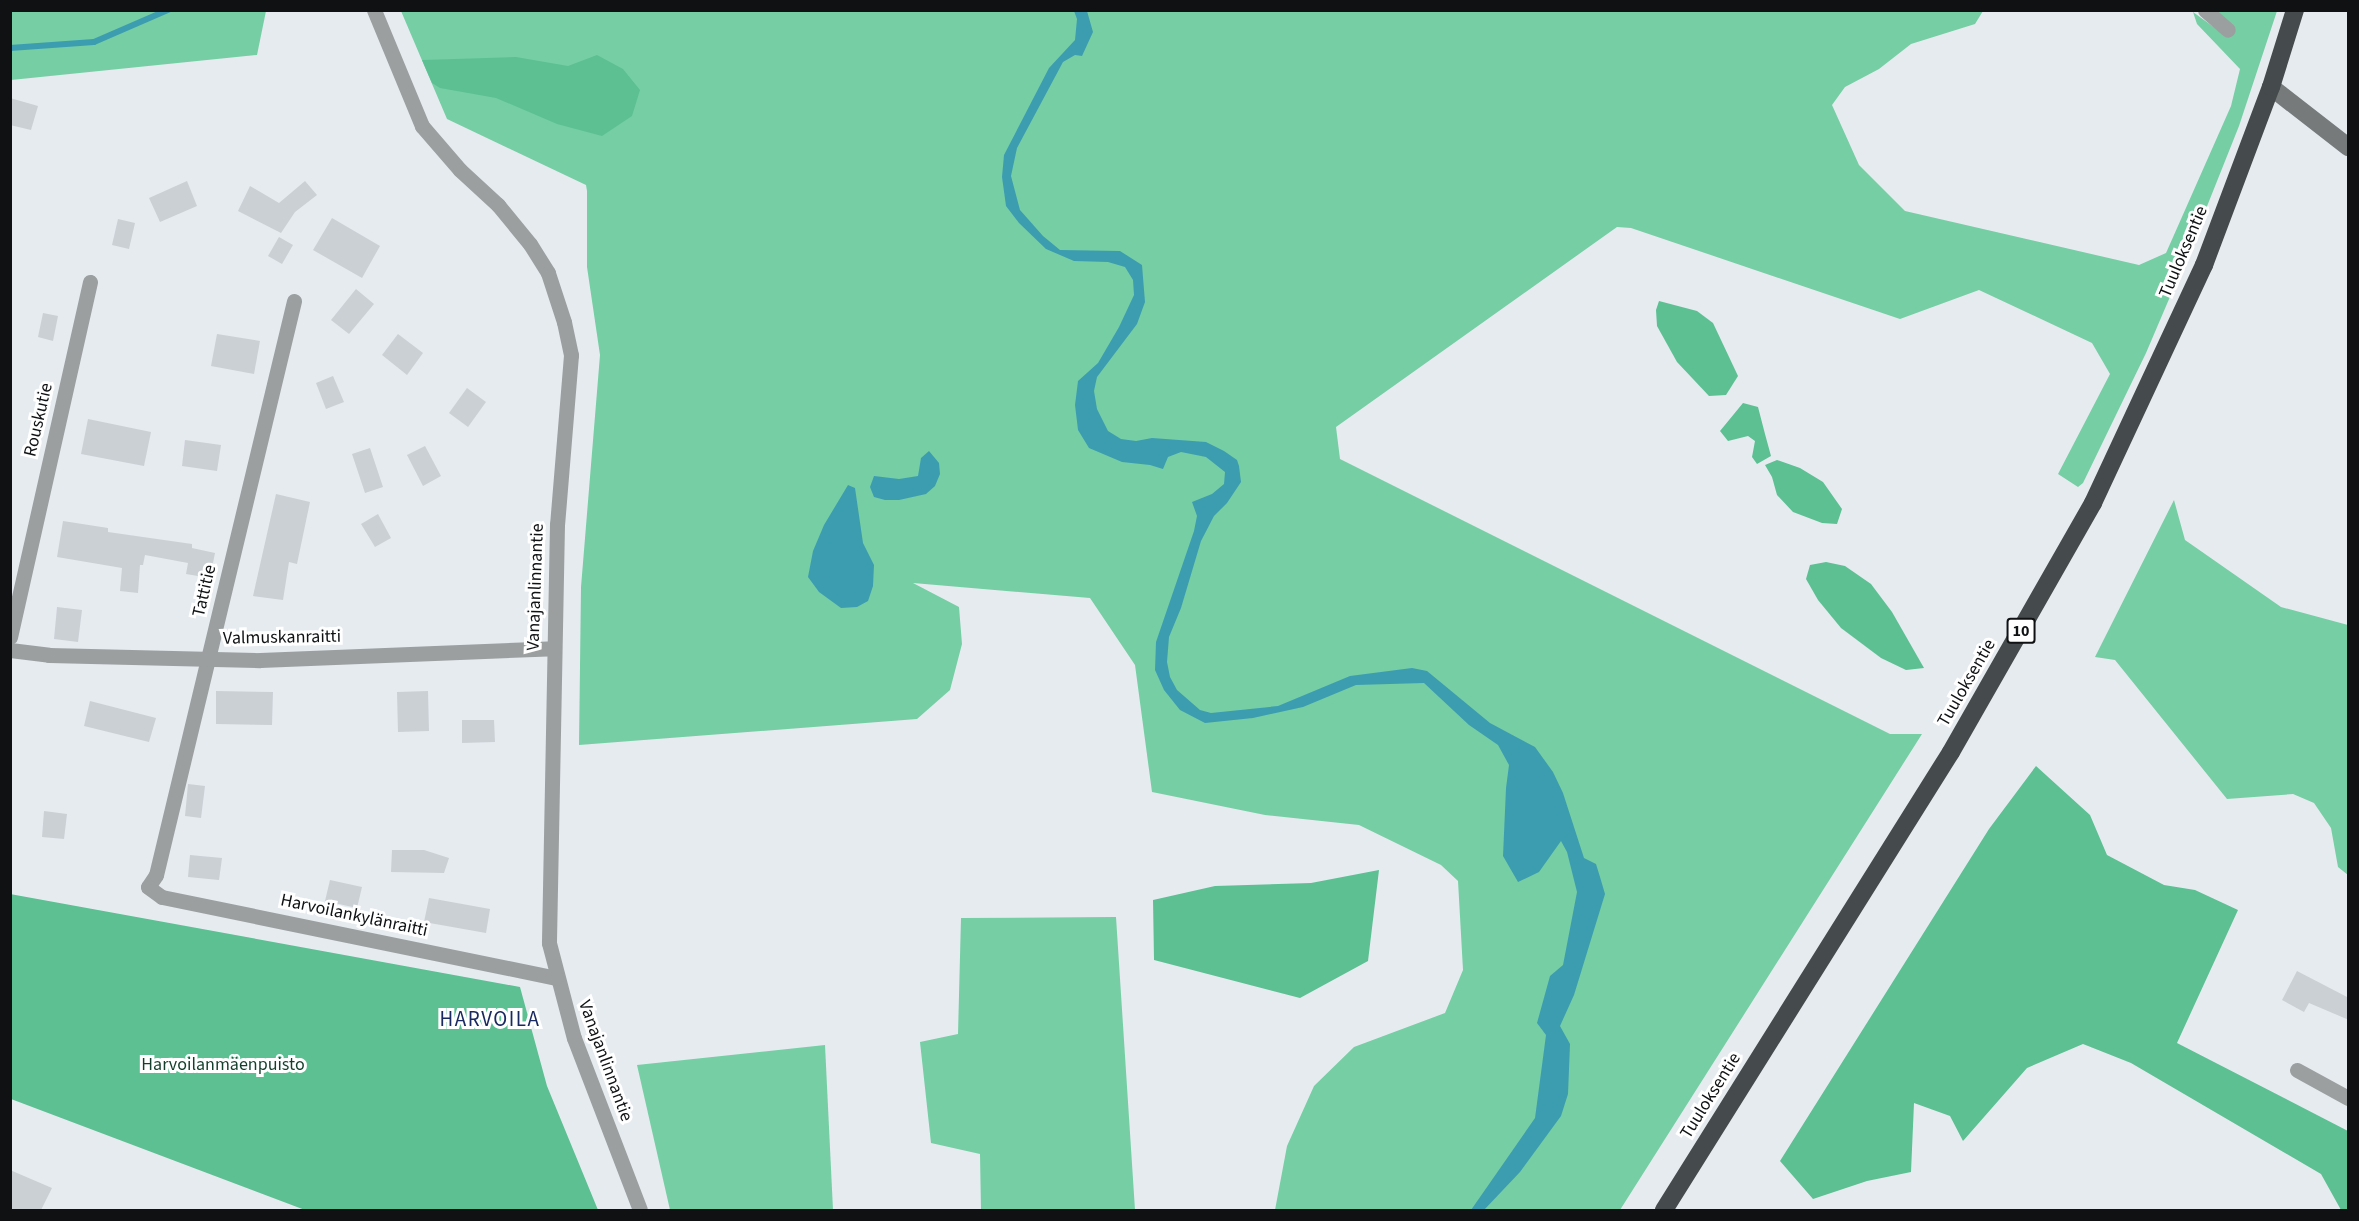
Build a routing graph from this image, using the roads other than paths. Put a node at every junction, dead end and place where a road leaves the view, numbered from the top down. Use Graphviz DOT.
graph roads {
  1 [pos="374,10"];
  2 [pos="2205,10"];
  3 [pos="2295,10"];
  4 [pos="2228,30"];
  5 [pos="2271,87"];
  6 [pos="2349,147"];
  7 [pos="90,282"];
  8 [pos="294,301"];
  9 [pos="10,637"];
  10 [pos="554,648"];
  11 [pos="10,650"];
  12 [pos="210,659"];
  13 [pos="148,887"];
  14 [pos="556,978"];
  15 [pos="2297,1070"];
  16 [pos="2349,1098"];
  17 [pos="640,1210"];
  18 [pos="1664,1210"];
  1 -- 10 [label="street, Vanajanlinnantie"];
  2 -- 4 [label="street"];
  3 -- 5 [label="highway, Tuuloksentie / 10"];
  5 -- 6 [label="street"];
  5 -- 18 [label="highway, Tuuloksentie / 10"];
  7 -- 9 [label="street, Rouskutie"];
  8 -- 12 [label="street, Tattitie"];
  10 -- 12 [label="street, Valmuskanraitti"];
  10 -- 14 [label="street, Vanajanlinnantie"];
  11 -- 12 [label="street, Valmuskanraitti"];
  12 -- 13 [label="street, Tattitie"];
  13 -- 14 [label="street, Harvoilankylänraitti"];
  14 -- 17 [label="street, Vanajanlinnantie"];
  15 -- 16 [label="street"];
}
